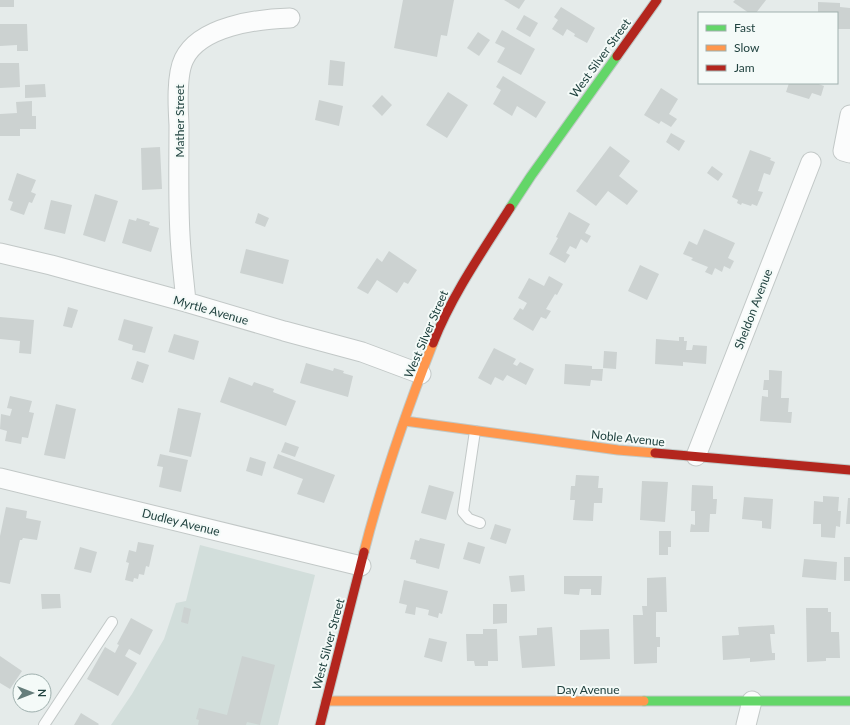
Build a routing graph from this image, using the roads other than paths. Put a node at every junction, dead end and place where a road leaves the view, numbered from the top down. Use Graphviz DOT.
graph roads {
  1 [pos="657,0"];
  2 [pos="290,18"];
  3 [pos="850,115"];
  4 [pos="846,152"];
  5 [pos="810,162"];
  6 [pos="0,253"];
  7 [pos="186,302"];
  8 [pos="421,374"];
  9 [pos="405,421"];
  10 [pos="475,431"];
  11 [pos="696,456"];
  12 [pos="850,470"];
  13 [pos="0,478"];
  14 [pos="480,523"];
  15 [pos="361,566"];
  16 [pos="112,622"];
  17 [pos="326,701"];
  18 [pos="752,701"];
  19 [pos="850,701"];
  20 [pos="44,725"];
  21 [pos="320,725"];
  22 [pos="746,725"];
  1 -- 8 [label="street, West Silver Street"];
  2 -- 7 [label="street, Mather Street"];
  3 -- 4 [label="street"];
  5 -- 11 [label="street, Sheldon Avenue"];
  6 -- 7 [label="street, Myrtle Avenue"];
  7 -- 8 [label="street, Myrtle Avenue"];
  8 -- 9 [label="street, West Silver Street"];
  9 -- 10 [label="street, Noble Avenue"];
  9 -- 15 [label="street, West Silver Street"];
  10 -- 11 [label="street, Noble Avenue"];
  10 -- 14 [label="lane"];
  11 -- 12 [label="street, Noble Avenue"];
  13 -- 15 [label="street, Dudley Avenue"];
  15 -- 17 [label="street, West Silver Street"];
  16 -- 20 [label="lane"];
  17 -- 18 [label="street, Day Avenue"];
  17 -- 21 [label="street, West Silver Street"];
  18 -- 19 [label="street, Day Avenue"];
  18 -- 22 [label="street"];
}
